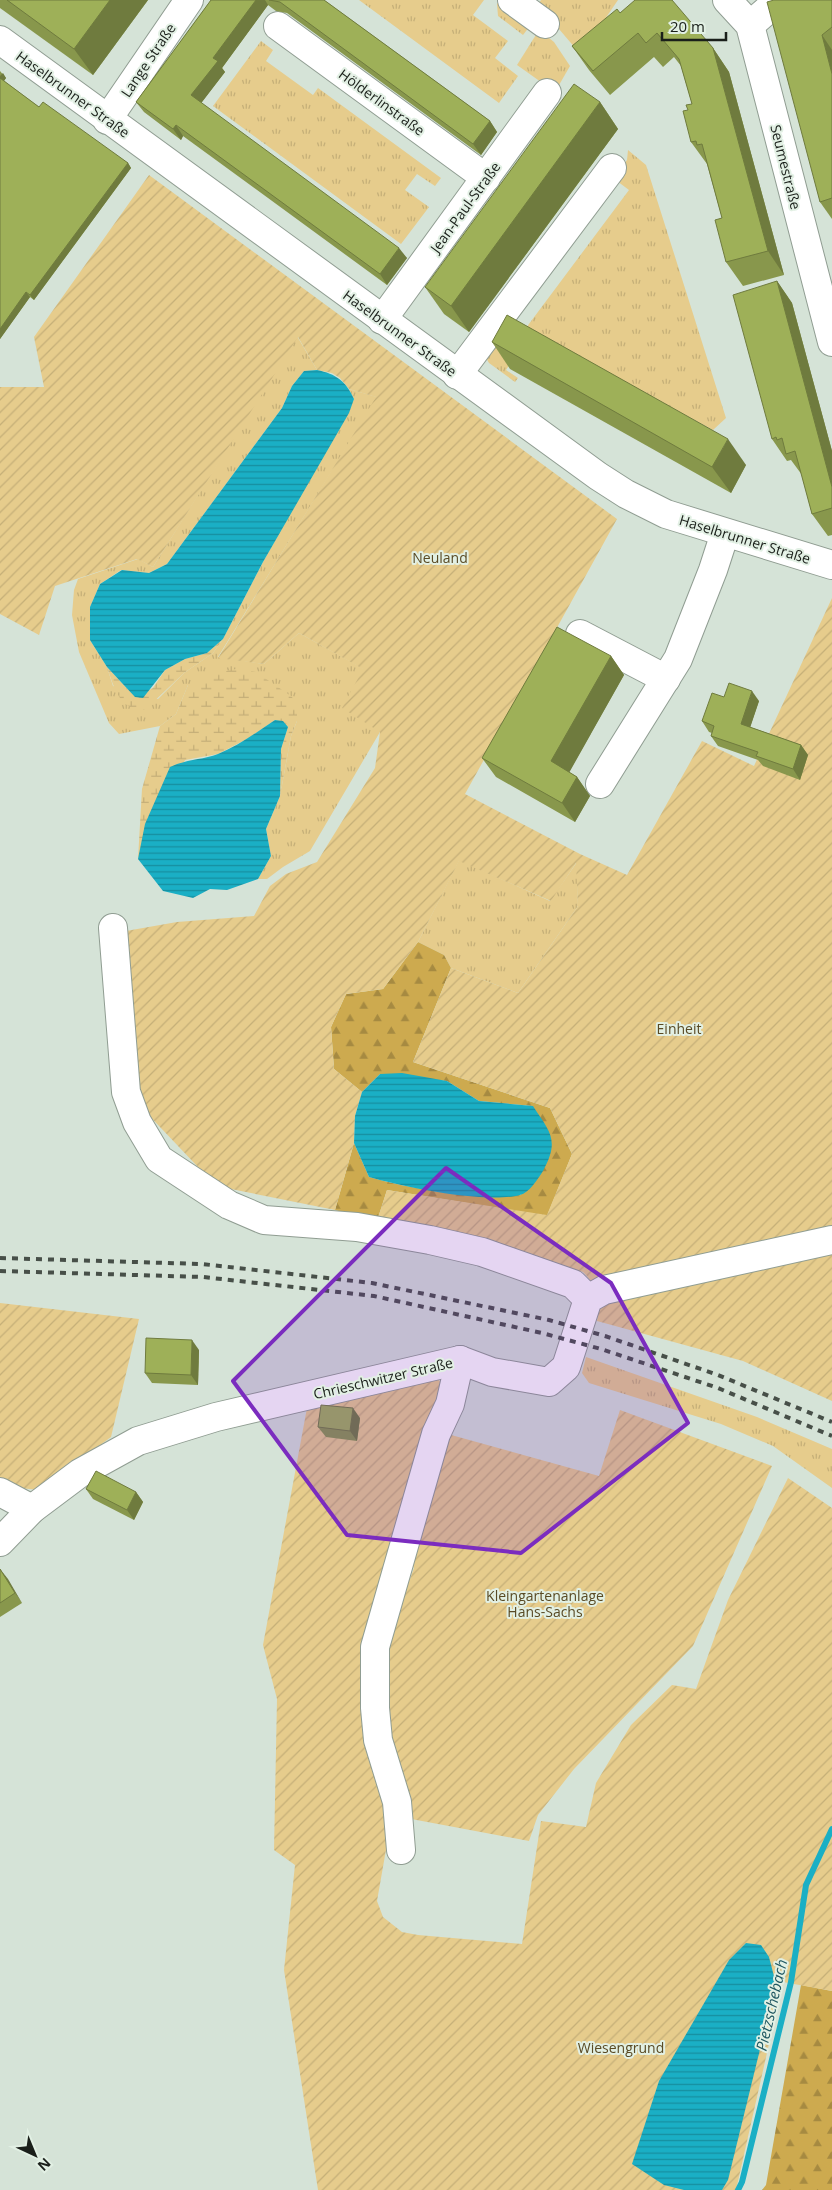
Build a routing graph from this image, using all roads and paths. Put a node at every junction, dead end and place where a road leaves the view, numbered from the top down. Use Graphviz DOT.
graph roads {
  1 [pos="189,0"];
  2 [pos="512,0"];
  3 [pos="727,0"];
  4 [pos="779,0"];
  5 [pos="545,24"];
  6 [pos="750,25"];
  7 [pos="278,26"];
  8 [pos="0,40"];
  9 [pos="547,93"];
  10 [pos="107,120"];
  11 [pos="612,168"];
  12 [pos="486,178"];
  13 [pos="821,254"];
  14 [pos="382,320"];
  15 [pos="832,342"];
  16 [pos="458,375"];
  17 [pos="725,533"];
  18 [pos="832,565"];
  19 [pos="580,634"];
  20 [pos="666,679"];
  21 [pos="600,784"];
  22 [pos="113,928"];
  23 [pos="832,1240"];
  24 [pos="588,1299"];
  25 [pos="460,1360"];
  26 [pos="0,1492"];
  27 [pos="32,1509"];
  28 [pos="0,1542"];
  29 [pos="401,1850"];
  1 -- 10 [label="street, Lange Straße"];
  2 -- 5 [label="street"];
  3 -- 6 [label="street, Seumestraße"];
  4 -- 6 [label="street"];
  6 -- 13 [label="street, Seumestraße"];
  7 -- 12 [label="street, Hölderlinstraße"];
  8 -- 10 [label="street, Haselbrunner Straße"];
  9 -- 12 [label="street, Jean-Paul-Straße"];
  10 -- 14 [label="street, Haselbrunner Straße"];
  11 -- 16 [label="street"];
  12 -- 14 [label="street, Jean-Paul-Straße"];
  13 -- 15 [label="street, Seumestraße"];
  14 -- 16 [label="street, Haselbrunner Straße"];
  16 -- 17 [label="street, Haselbrunner Straße"];
  17 -- 18 [label="street, Haselbrunner Straße"];
  17 -- 20 [label="street"];
  19 -- 20 [label="street"];
  20 -- 21 [label="street"];
  22 -- 24 [label="street"];
  23 -- 24 [label="street"];
  24 -- 25 [label="street, Chrieschwitzer Straße"];
  25 -- 27 [label="street, Chrieschwitzer Straße"];
  25 -- 29 [label="street"];
  26 -- 27 [label="street"];
  27 -- 28 [label="street, Chrieschwitzer Straße"];
}
